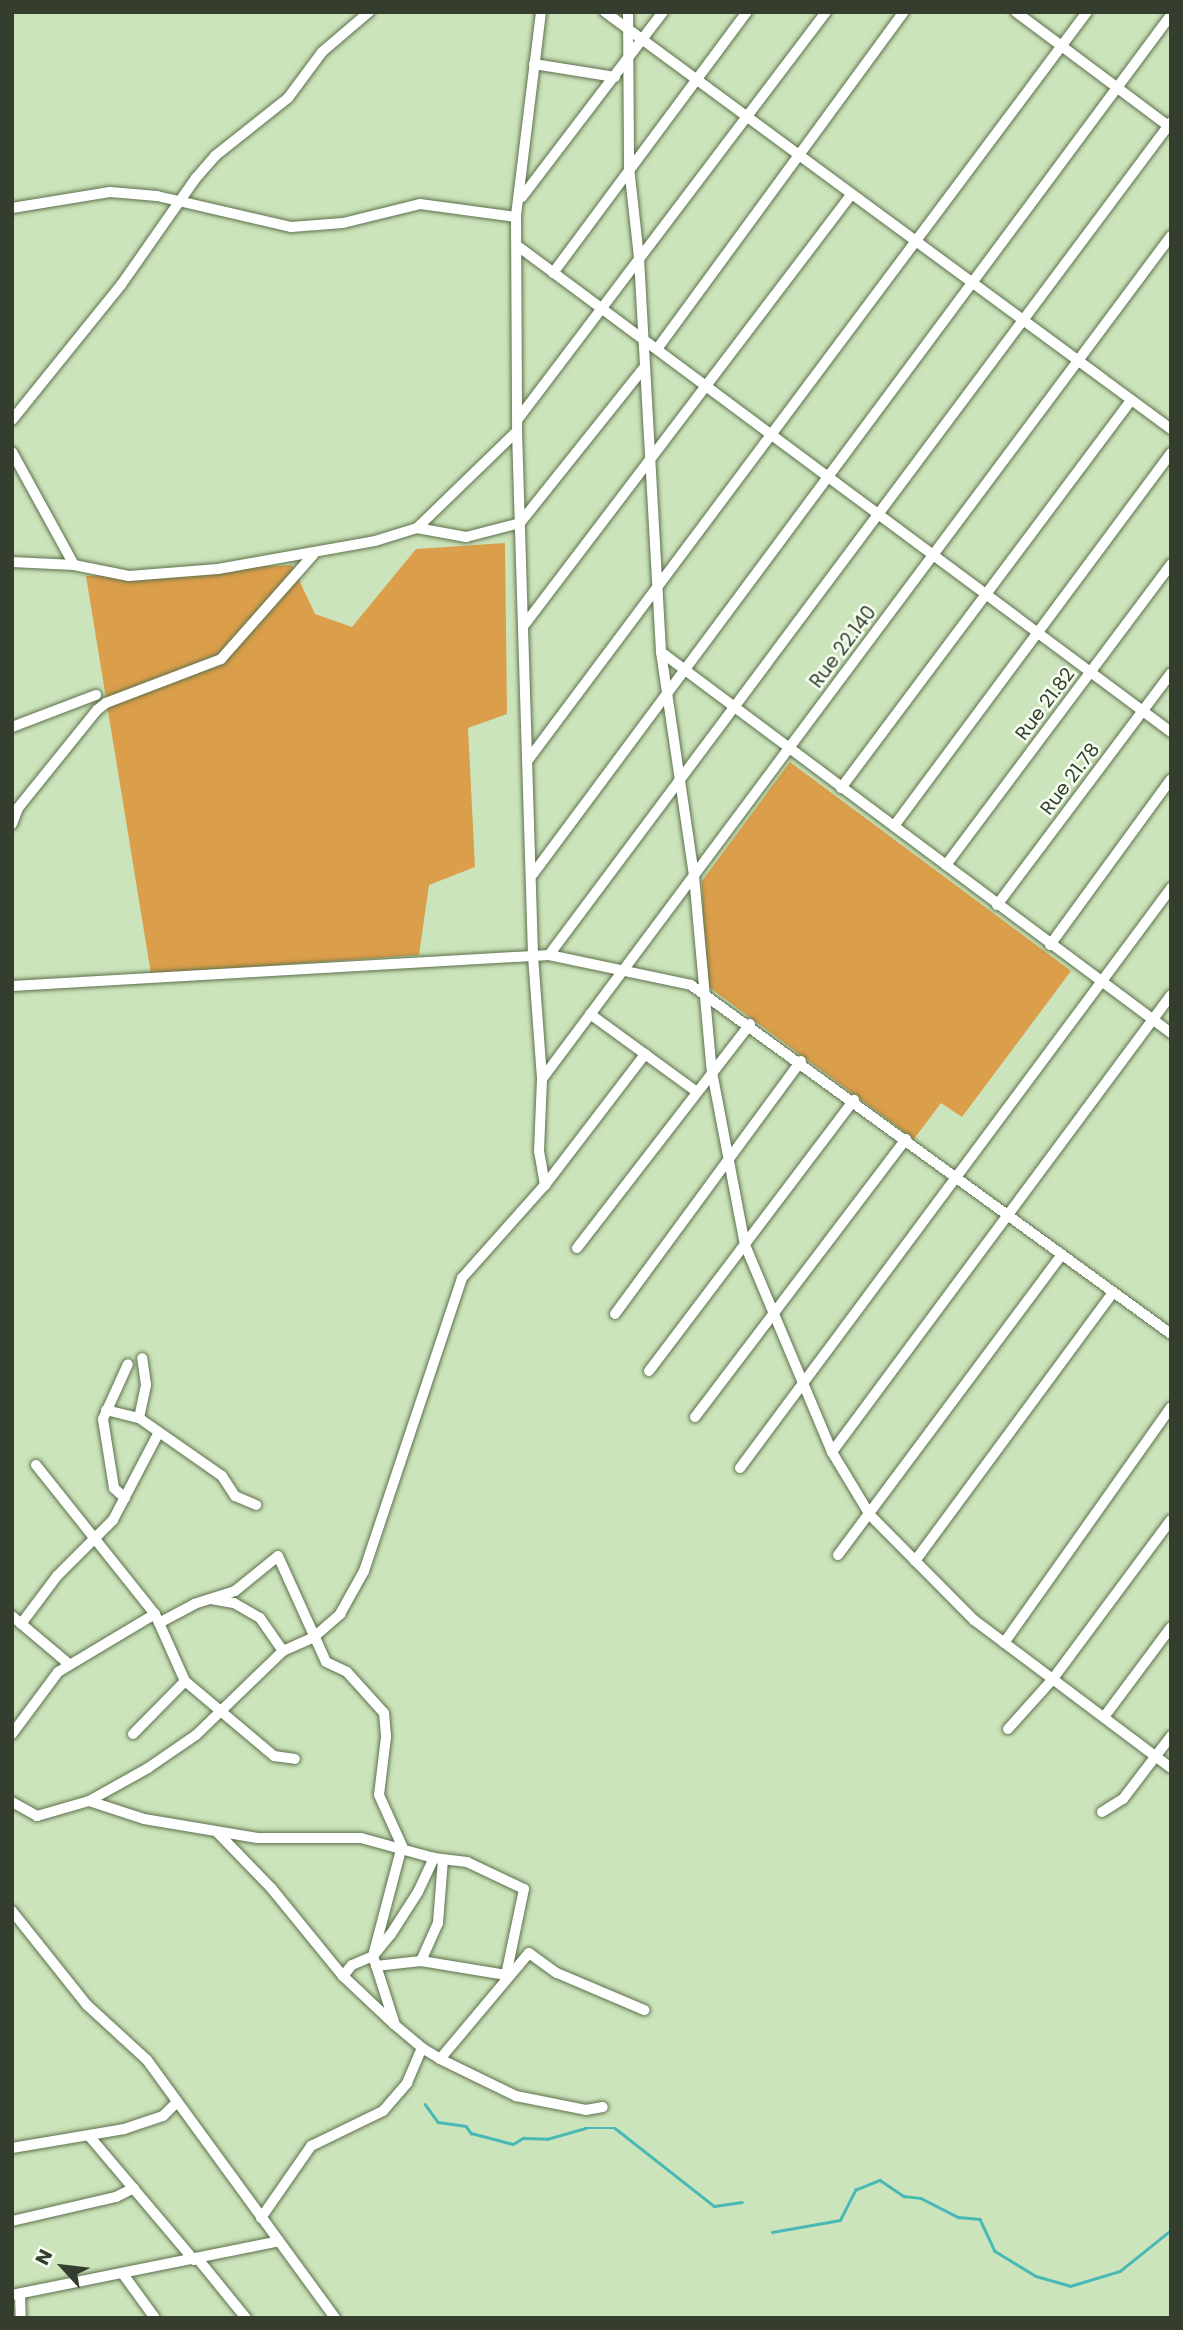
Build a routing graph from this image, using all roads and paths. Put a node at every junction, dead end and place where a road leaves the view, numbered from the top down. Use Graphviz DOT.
graph roads {
  1 [pos="369,12"];
  2 [pos="541,12"];
  3 [pos="605,12"];
  4 [pos="628,12"];
  5 [pos="663,12"];
  6 [pos="747,12"];
  7 [pos="826,12"];
  8 [pos="904,12"];
  9 [pos="1016,12"];
  10 [pos="1087,12"];
  11 [pos="1171,15"];
  12 [pos="627,28"];
  13 [pos="643,40"];
  14 [pos="1062,46"];
  15 [pos="626,61"];
  16 [pos="534,64"];
  17 [pos="615,77"];
  18 [pos="696,79"];
  19 [pos="1116,86"];
  20 [pos="748,118"];
  21 [pos="1170,125"];
  22 [pos="799,156"];
  23 [pos="629,167"];
  24 [pos="851,195"];
  25 [pos="522,197"];
  26 [pos="181,201"];
  27 [pos="12,208"];
  28 [pos="516,217"];
  29 [pos="1171,236"];
  30 [pos="916,242"];
  31 [pos="519,247"];
  32 [pos="639,258"];
  33 [pos="553,273"];
  34 [pos="972,282"];
  35 [pos="603,310"];
  36 [pos="1024,320"];
  37 [pos="641,337"];
  38 [pos="657,349"];
  39 [pos="1079,361"];
  40 [pos="643,369"];
  41 [pos="709,388"];
  42 [pos="1131,401"];
  43 [pos="518,419"];
  44 [pos="12,420"];
  45 [pos="1171,429"];
  46 [pos="517,431"];
  47 [pos="772,436"];
  48 [pos="12,452"];
  49 [pos="1171,453"];
  50 [pos="651,464"];
  51 [pos="828,477"];
  52 [pos="880,515"];
  53 [pos="520,523"];
  54 [pos="417,528"];
  55 [pos="313,555"];
  56 [pos="935,556"];
  57 [pos="12,562"];
  58 [pos="1171,564"];
  59 [pos="74,565"];
  60 [pos="656,588"];
  61 [pos="988,595"];
  62 [pos="525,624"];
  63 [pos="1039,633"];
  64 [pos="661,652"];
  65 [pos="684,670"];
  66 [pos="1091,672"];
  67 [pos="1171,673"];
  68 [pos="96,695"];
  69 [pos="665,696"];
  70 [pos="734,709"];
  71 [pos="1143,710"];
  72 [pos="12,727"];
  73 [pos="1171,732"];
  74 [pos="788,748"];
  75 [pos="528,761"];
  76 [pos="1171,779"];
  77 [pos="679,787"];
  78 [pos="841,788"];
  79 [pos="12,824"];
  80 [pos="894,827"];
  81 [pos="946,865"];
  82 [pos="533,874"];
  83 [pos="694,876"];
  84 [pos="1171,888"];
  85 [pos="997,905"];
  86 [pos="1050,945"];
  87 [pos="549,955"];
  88 [pos="533,956"];
  89 [pos="624,969"];
  90 [pos="1100,983"];
  91 [pos="12,986"];
  92 [pos="702,990"];
  93 [pos="1171,995"];
  94 [pos="590,1014"];
  95 [pos="1152,1020"];
  96 [pos="750,1024"];
  97 [pos="1171,1033"];
  98 [pos="645,1054"];
  99 [pos="801,1061"];
  100 [pos="712,1072"];
  101 [pos="542,1079"];
  102 [pos="697,1092"];
  103 [pos="854,1100"];
  104 [pos="906,1139"];
  105 [pos="729,1158"];
  106 [pos="957,1177"];
  107 [pos="545,1185"];
  108 [pos="1008,1215"];
  109 [pos="745,1245"];
  110 [pos="578,1248"];
  111 [pos="1062,1254"];
  112 [pos="1114,1292"];
  113 [pos="615,1314"];
  114 [pos="773,1316"];
  115 [pos="1171,1334"];
  116 [pos="142,1358"];
  117 [pos="128,1364"];
  118 [pos="649,1371"];
  119 [pos="804,1386"];
  120 [pos="1171,1407"];
  121 [pos="106,1410"];
  122 [pos="695,1417"];
  123 [pos="139,1418"];
  124 [pos="159,1432"];
  125 [pos="832,1452"];
  126 [pos="36,1465"];
  127 [pos="740,1468"];
  128 [pos="125,1498"];
  129 [pos="256,1505"];
  130 [pos="870,1515"];
  131 [pos="1171,1520"];
  132 [pos="96,1536"];
  133 [pos="838,1555"];
  134 [pos="915,1561"];
  135 [pos="207,1599"];
  136 [pos="157,1618"];
  137 [pos="17,1620"];
  138 [pos="1171,1627"];
  139 [pos="314,1637"];
  140 [pos="1004,1643"];
  141 [pos="283,1651"];
  142 [pos="69,1664"];
  143 [pos="1052,1680"];
  144 [pos="186,1681"];
  145 [pos="221,1710"];
  146 [pos="1104,1717"];
  147 [pos="1008,1729"];
  148 [pos="12,1734"];
  149 [pos="133,1734"];
  150 [pos="1171,1736"];
  151 [pos="1155,1757"];
  152 [pos="295,1759"];
  153 [pos="1171,1768"];
  154 [pos="89,1801"];
  155 [pos="12,1802"];
  156 [pos="1102,1812"];
  157 [pos="217,1832"];
  158 [pos="402,1846"];
  159 [pos="439,1859"];
  160 [pos="12,1911"];
  161 [pos="374,1961"];
  162 [pos="421,1961"];
  163 [pos="506,1975"];
  164 [pos="343,1976"];
  165 [pos="644,2010"];
  166 [pos="396,2025"];
  167 [pos="422,2048"];
  168 [pos="440,2059"];
  169 [pos="175,2104"];
  170 [pos="603,2107"];
  171 [pos="90,2137"];
  172 [pos="12,2148"];
  173 [pos="134,2188"];
  174 [pos="261,2218"];
  175 [pos="12,2221"];
  176 [pos="279,2242"];
  177 [pos="196,2259"];
  178 [pos="123,2274"];
  179 [pos="16,2295"];
  180 [pos="21,2318"];
  181 [pos="155,2318"];
  182 [pos="246,2318"];
  183 [pos="335,2318"];
  1 -- 26 [label="street"];
  2 -- 16 [label="street"];
  3 -- 12 [label="street"];
  4 -- 12 [label="street"];
  5 -- 13 [label="street"];
  6 -- 18 [label="street"];
  7 -- 20 [label="street"];
  8 -- 22 [label="street"];
  9 -- 14 [label="street"];
  10 -- 14 [label="street"];
  11 -- 19 [label="street"];
  12 -- 13 [label="street"];
  12 -- 15 [label="street"];
  13 -- 15 [label="street"];
  13 -- 18 [label="street"];
  14 -- 19 [label="street"];
  14 -- 30 [label="street"];
  15 -- 17 [label="street"];
  15 -- 23 [label="street"];
  16 -- 17 [label="street"];
  16 -- 25 [label="street"];
  17 -- 25 [label="street"];
  18 -- 20 [label="street"];
  18 -- 23 [label="street"];
  19 -- 21 [label="street"];
  19 -- 34 [label="street"];
  20 -- 22 [label="street"];
  20 -- 32 [label="street"];
  21 -- 36 [label="street"];
  22 -- 24 [label="street"];
  22 -- 38 [label="street"];
  23 -- 32 [label="street"];
  23 -- 33 [label="street"];
  24 -- 30 [label="street"];
  24 -- 41 [label="street"];
  25 -- 28 [label="street"];
  26 -- 27 [label="street"];
  26 -- 28 [label="street"];
  26 -- 44 [label="street"];
  28 -- 31 [label="street"];
  29 -- 39 [label="street, Rue 22.140"];
  30 -- 34 [label="street"];
  30 -- 47 [label="street"];
  31 -- 33 [label="street"];
  31 -- 43 [label="street"];
  32 -- 35 [label="street"];
  32 -- 37 [label="street"];
  33 -- 35 [label="street"];
  34 -- 36 [label="street"];
  34 -- 51 [label="street"];
  35 -- 37 [label="street"];
  35 -- 43 [label="street"];
  36 -- 39 [label="street"];
  36 -- 52 [label="street"];
  37 -- 38 [label="street"];
  37 -- 40 [label="street"];
  38 -- 41 [label="street"];
  39 -- 42 [label="street"];
  39 -- 56 [label="street, Rue 22.140"];
  40 -- 50 [label="street"];
  40 -- 53 [label="street"];
  41 -- 47 [label="street"];
  41 -- 50 [label="street"];
  42 -- 45 [label="street"];
  42 -- 61 [label="street"];
  43 -- 46 [label="street"];
  46 -- 53 [label="street"];
  46 -- 54 [label="street"];
  47 -- 51 [label="street"];
  47 -- 60 [label="street"];
  48 -- 59 [label="street"];
  49 -- 63 [label="street"];
  50 -- 60 [label="street"];
  50 -- 62 [label="street"];
  51 -- 52 [label="street"];
  51 -- 65 [label="street"];
  52 -- 56 [label="street"];
  52 -- 70 [label="street"];
  53 -- 54 [label="street"];
  53 -- 62 [label="street"];
  54 -- 55 [label="street"];
  55 -- 59 [label="street"];
  55 -- 79 [label="street"];
  56 -- 61 [label="street"];
  56 -- 74 [label="street, Rue 22.140"];
  57 -- 59 [label="street"];
  58 -- 66 [label="street, Rue 21.82"];
  60 -- 64 [label="street"];
  60 -- 75 [label="street"];
  61 -- 63 [label="street"];
  61 -- 78 [label="street"];
  62 -- 75 [label="street"];
  63 -- 66 [label="street"];
  63 -- 80 [label="street"];
  64 -- 65 [label="street"];
  64 -- 69 [label="street"];
  65 -- 69 [label="street"];
  65 -- 70 [label="street"];
  66 -- 71 [label="street"];
  66 -- 81 [label="street, Rue 21.82"];
  67 -- 71 [label="street, Rue 21.78"];
  68 -- 72 [label="street"];
  69 -- 77 [label="street"];
  69 -- 82 [label="street"];
  70 -- 74 [label="street"];
  70 -- 77 [label="street"];
  71 -- 73 [label="street"];
  71 -- 85 [label="street, Rue 21.78"];
  74 -- 78 [label="street"];
  74 -- 83 [label="street, Rue 22.140"];
  75 -- 82 [label="street"];
  76 -- 86 [label="street"];
  77 -- 83 [label="street"];
  77 -- 87 [label="street"];
  78 -- 80 [label="street"];
  80 -- 81 [label="street"];
  81 -- 85 [label="street"];
  82 -- 88 [label="street"];
  83 -- 89 [label="street, Rue 22.140"];
  83 -- 92 [label="street"];
  84 -- 90 [label="street"];
  85 -- 86 [label="street"];
  86 -- 90 [label="street"];
  87 -- 88 [label="street"];
  87 -- 89 [label="street"];
  88 -- 91 [label="street"];
  88 -- 101 [label="street"];
  89 -- 92 [label="street"];
  89 -- 94 [label="street, Rue 22.140"];
  90 -- 95 [label="street"];
  90 -- 106 [label="street"];
  92 -- 96 [label="street"];
  92 -- 100 [label="street"];
  93 -- 95 [label="street"];
  94 -- 98 [label="street"];
  94 -- 101 [label="street, Rue 22.140"];
  95 -- 97 [label="street"];
  95 -- 108 [label="street"];
  96 -- 99 [label="street"];
  96 -- 100 [label="street"];
  98 -- 102 [label="street"];
  98 -- 107 [label="street"];
  99 -- 103 [label="street"];
  99 -- 105 [label="street"];
  100 -- 102 [label="street"];
  100 -- 105 [label="street"];
  101 -- 107 [label="street"];
  102 -- 110 [label="street"];
  103 -- 104 [label="street"];
  103 -- 109 [label="street"];
  104 -- 106 [label="street"];
  104 -- 114 [label="street"];
  105 -- 109 [label="street"];
  105 -- 113 [label="street"];
  106 -- 108 [label="street"];
  106 -- 119 [label="street"];
  107 -- 139 [label="street"];
  108 -- 111 [label="street"];
  108 -- 125 [label="street"];
  109 -- 114 [label="street"];
  109 -- 118 [label="street"];
  111 -- 112 [label="street"];
  111 -- 130 [label="street"];
  112 -- 115 [label="street"];
  112 -- 134 [label="street"];
  114 -- 119 [label="street"];
  114 -- 122 [label="street"];
  116 -- 123 [label="street"];
  117 -- 121 [label="street"];
  119 -- 125 [label="street"];
  119 -- 127 [label="street"];
  120 -- 140 [label="street"];
  121 -- 123 [label="street"];
  121 -- 128 [label="street"];
  123 -- 124 [label="street"];
  124 -- 128 [label="street"];
  124 -- 129 [label="street"];
  125 -- 130 [label="street"];
  126 -- 132 [label="street"];
  128 -- 132 [label="street"];
  130 -- 133 [label="street"];
  130 -- 134 [label="street"];
  131 -- 143 [label="street"];
  132 -- 136 [label="street"];
  132 -- 137 [label="street"];
  134 -- 140 [label="street"];
  135 -- 136 [label="street"];
  135 -- 139 [label="street"];
  135 -- 141 [label="street"];
  136 -- 142 [label="street"];
  136 -- 144 [label="street"];
  137 -- 142 [label="street"];
  138 -- 146 [label="street"];
  139 -- 141 [label="street"];
  139 -- 158 [label="street"];
  140 -- 143 [label="street"];
  141 -- 145 [label="street"];
  142 -- 148 [label="street"];
  143 -- 146 [label="street"];
  143 -- 147 [label="street"];
  144 -- 145 [label="street"];
  144 -- 149 [label="street"];
  145 -- 152 [label="street"];
  145 -- 154 [label="street"];
  146 -- 151 [label="street"];
  150 -- 151 [label="street"];
  151 -- 153 [label="street"];
  151 -- 156 [label="street"];
  154 -- 155 [label="street"];
  154 -- 157 [label="street"];
  157 -- 158 [label="street"];
  157 -- 164 [label="street"];
  158 -- 159 [label="street"];
  158 -- 161 [label="street"];
  159 -- 161 [label="street"];
  159 -- 162 [label="street"];
  159 -- 163 [label="street"];
  160 -- 169 [label="street"];
  161 -- 162 [label="street"];
  161 -- 164 [label="street"];
  161 -- 166 [label="street"];
  162 -- 163 [label="street"];
  163 -- 165 [label="street"];
  163 -- 168 [label="street"];
  164 -- 166 [label="street"];
  166 -- 167 [label="street"];
  167 -- 168 [label="street"];
  167 -- 174 [label="street"];
  168 -- 170 [label="street"];
  169 -- 171 [label="street"];
  169 -- 174 [label="street"];
  171 -- 172 [label="street"];
  171 -- 173 [label="street"];
  173 -- 175 [label="street"];
  173 -- 177 [label="street"];
  174 -- 176 [label="street"];
  176 -- 177 [label="street"];
  176 -- 183 [label="street"];
  177 -- 178 [label="street"];
  177 -- 182 [label="street"];
  178 -- 179 [label="street"];
  178 -- 181 [label="street"];
  179 -- 180 [label="street"];
}
